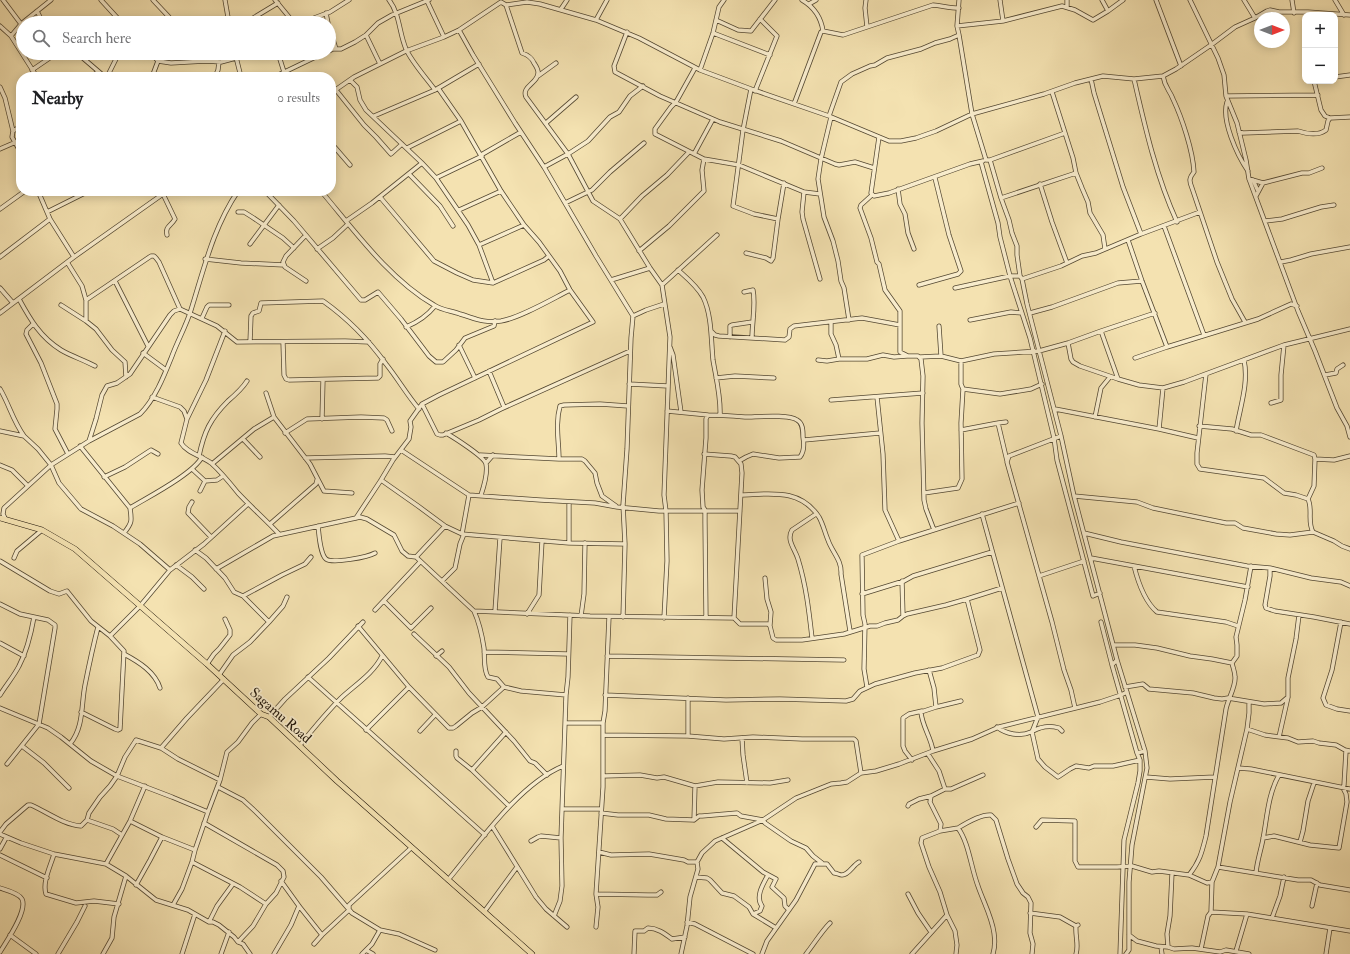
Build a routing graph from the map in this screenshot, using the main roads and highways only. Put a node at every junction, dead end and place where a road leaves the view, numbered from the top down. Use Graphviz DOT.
graph roads {
  1 [pos="0,518"];
  2 [pos="532,954"];
  1 -- 2 [label="highway, Sagamu Road"];
}
